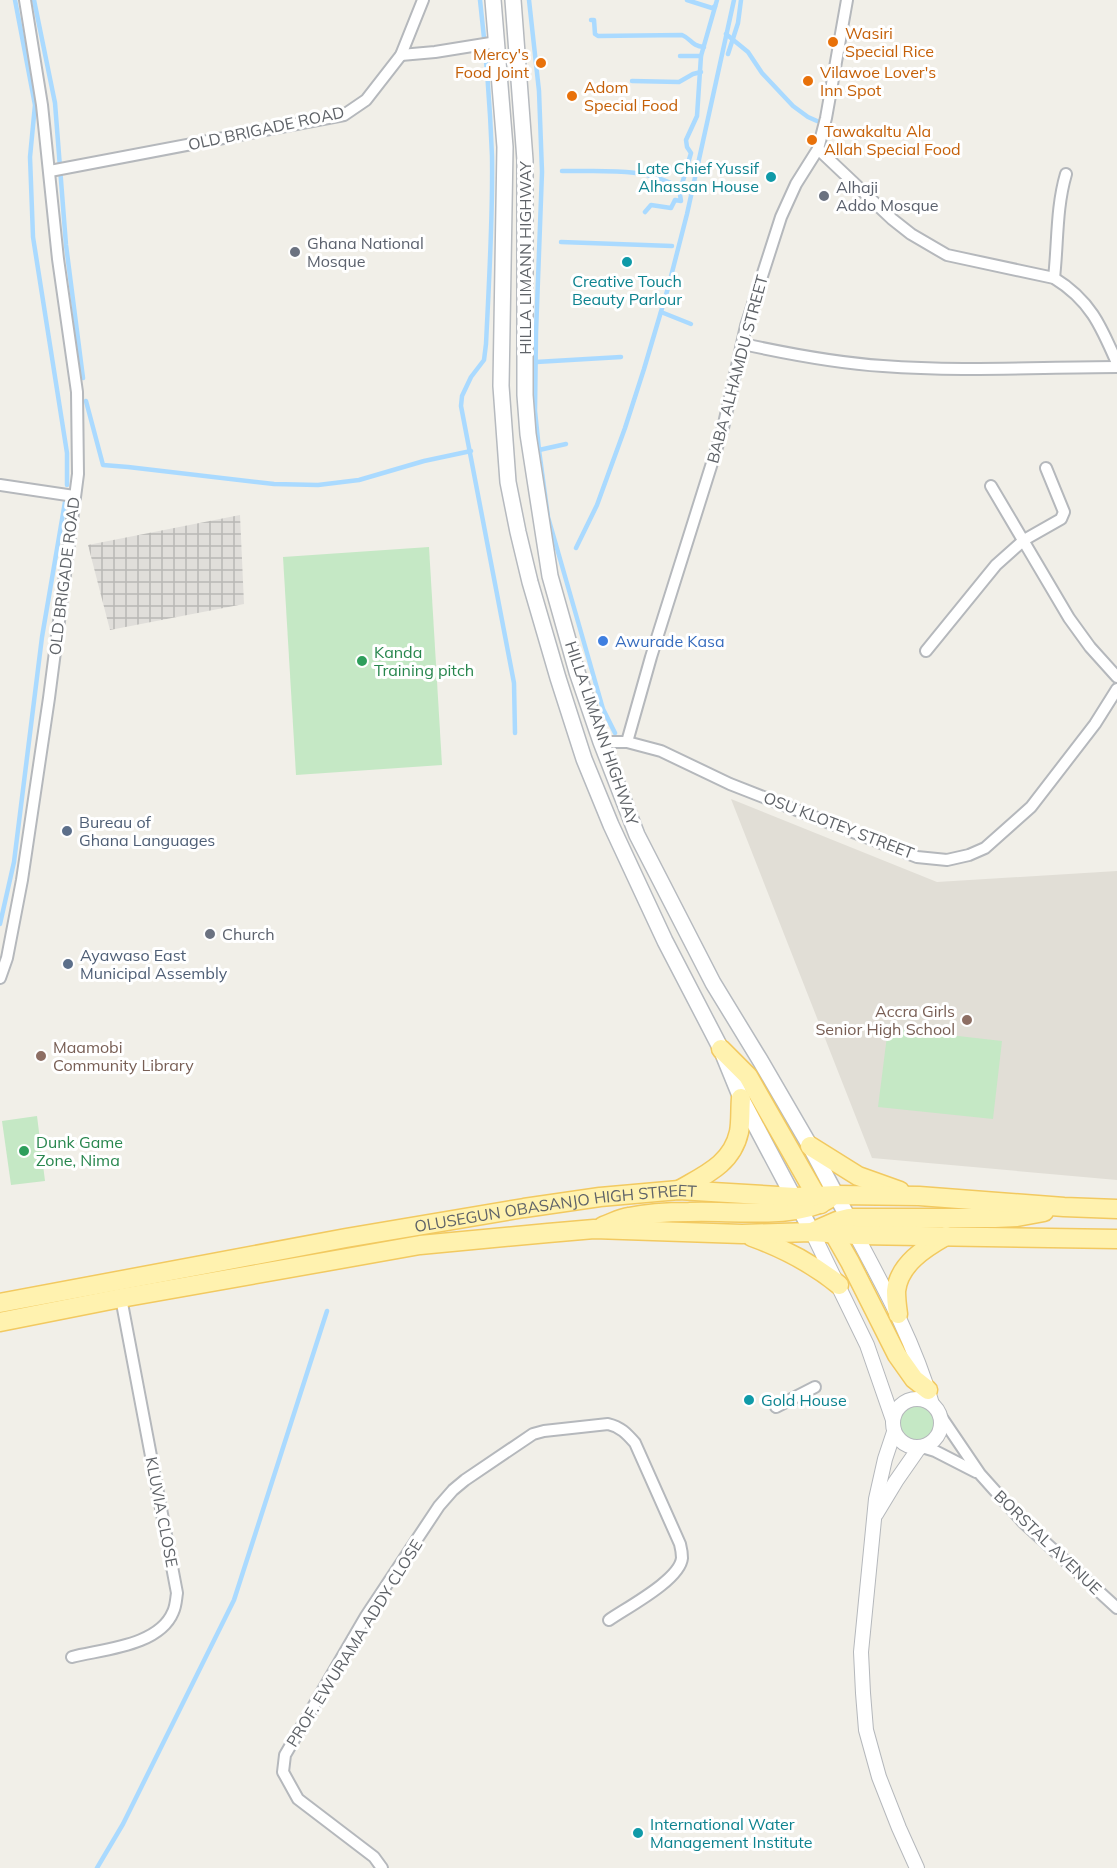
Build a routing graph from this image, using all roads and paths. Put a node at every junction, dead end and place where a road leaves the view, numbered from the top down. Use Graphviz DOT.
graph roads {
  1 [pos="25,0"];
  2 [pos="423,0"];
  3 [pos="493,0"];
  4 [pos="513,0"];
  5 [pos="847,0"];
  6 [pos="497,42"];
  7 [pos="401,55"];
  8 [pos="818,149"];
  9 [pos="50,171"];
  10 [pos="1066,174"];
  11 [pos="1054,278"];
  12 [pos="743,344"];
  13 [pos="1117,365"];
  14 [pos="1046,468"];
  15 [pos="0,485"];
  16 [pos="991,486"];
  17 [pos="74,496"];
  18 [pos="1024,540"];
  19 [pos="926,651"];
  20 [pos="1117,677"];
  21 [pos="1117,689"];
  22 [pos="627,741"];
  23 [pos="601,742"];
  24 [pos="0,978"];
  25 [pos="721,1049"];
  26 [pos="741,1098"];
  27 [pos="810,1146"];
  28 [pos="679,1190"];
  29 [pos="919,1197"];
  30 [pos="813,1202"];
  31 [pos="1064,1207"];
  32 [pos="1117,1209"];
  33 [pos="832,1226"];
  34 [pos="594,1229"];
  35 [pos="742,1234"];
  36 [pos="856,1235"];
  37 [pos="946,1236"];
  38 [pos="1117,1239"];
  39 [pos="839,1285"];
  40 [pos="121,1298"];
  41 [pos="0,1303"];
  42 [pos="898,1314"];
  43 [pos="0,1322"];
  44 [pos="815,1388"];
  45 [pos="933,1403"];
  46 [pos="776,1407"];
  47 [pos="894,1426"];
  48 [pos="921,1448"];
  49 [pos="980,1474"];
  50 [pos="874,1519"];
  51 [pos="1117,1608"];
  52 [pos="609,1620"];
  53 [pos="72,1656"];
  54 [pos="382,1868"];
  55 [pos="917,1868"];
  1 -- 9 [label="street, OLD BRIGADE ROAD"];
  2 -- 7 [label="street, OLD BRIGADE ROAD"];
  3 -- 6 [label="main road, HILLA LIMANN HIGHWAY"];
  4 -- 23 [label="main road, HILLA LIMANN HIGHWAY"];
  5 -- 8 [label="street, BABA ALHAMDU STREET"];
  6 -- 7 [label="street"];
  6 -- 25 [label="main road, HILLA LIMANN HIGHWAY"];
  7 -- 9 [label="street, OLD BRIGADE ROAD"];
  8 -- 11 [label="street"];
  8 -- 12 [label="street, BABA ALHAMDU STREET"];
  9 -- 17 [label="street, OLD BRIGADE ROAD"];
  10 -- 11 [label="street"];
  11 -- 13 [label="street"];
  12 -- 13 [label="street"];
  12 -- 22 [label="street, BABA ALHAMDU STREET"];
  14 -- 18 [label="street"];
  15 -- 17 [label="street"];
  16 -- 18 [label="street"];
  17 -- 24 [label="street, OLD BRIGADE ROAD"];
  18 -- 19 [label="street"];
  18 -- 20 [label="street"];
  21 -- 22 [label="street, OSU KLOTEY STREET"];
  22 -- 23 [label="street, OSU KLOTEY STREET"];
  23 -- 27 [label="main road, HILLA LIMANN HIGHWAY"];
  25 -- 26 [label="main road, HILLA LIMANN HIGHWAY"];
  25 -- 30 [label="main road"];
  26 -- 28 [label="main road"];
  26 -- 30 [label="main road, HILLA LIMANN HIGHWAY"];
  27 -- 29 [label="main road"];
  27 -- 30 [label="main road, HILLA LIMANN HIGHWAY"];
  28 -- 30 [label="main road, OLUSEGUN OBASANJO HIGH STREET"];
  28 -- 41 [label="main road, OLUSEGUN OBASANJO HIGH STREET"];
  29 -- 30 [label="main road, OLUSEGUN OBASANJO HIGH STREET"];
  29 -- 31 [label="main road, OLUSEGUN OBASANJO HIGH STREET"];
  30 -- 33 [label="main road"];
  30 -- 33 [label="main road, HILLA LIMANN HIGHWAY"];
  30 -- 34 [label="main road"];
  31 -- 32 [label="main road, OLUSEGUN OBASANJO HIGH STREET"];
  31 -- 33 [label="main road"];
  33 -- 35 [label="main road, OLUSEGUN OBASANJO HIGH STREET"];
  33 -- 36 [label="main road, OLUSEGUN OBASANJO HIGH STREET"];
  33 -- 39 [label="street"];
  33 -- 45 [label="main road"];
  34 -- 35 [label="main road, OLUSEGUN OBASANJO HIGH STREET"];
  34 -- 40 [label="main road, OLUSEGUN OBASANJO HIGH STREET"];
  35 -- 39 [label="main road"];
  36 -- 37 [label="main road, OLUSEGUN OBASANJO HIGH STREET"];
  36 -- 42 [label="street"];
  37 -- 38 [label="main road, OLUSEGUN OBASANJO HIGH STREET"];
  37 -- 42 [label="main road"];
  39 -- 47 [label="street"];
  40 -- 43 [label="main road, OLUSEGUN OBASANJO HIGH STREET"];
  40 -- 53 [label="street, KLUVIA CLOSE"];
  42 -- 45 [label="street"];
  44 -- 46 [label="street"];
  45 -- 47 [label="street"];
  45 -- 48 [label="street"];
  45 -- 49 [label="street, BORSTAL AVENUE"];
  47 -- 48 [label="street"];
  47 -- 50 [label="street"];
  48 -- 49 [label="street, BORSTAL AVENUE"];
  48 -- 50 [label="street"];
  49 -- 51 [label="street, BORSTAL AVENUE"];
  50 -- 55 [label="street"];
  52 -- 54 [label="street, PROF. EWURAMA ADDY CLOSE"];
}
